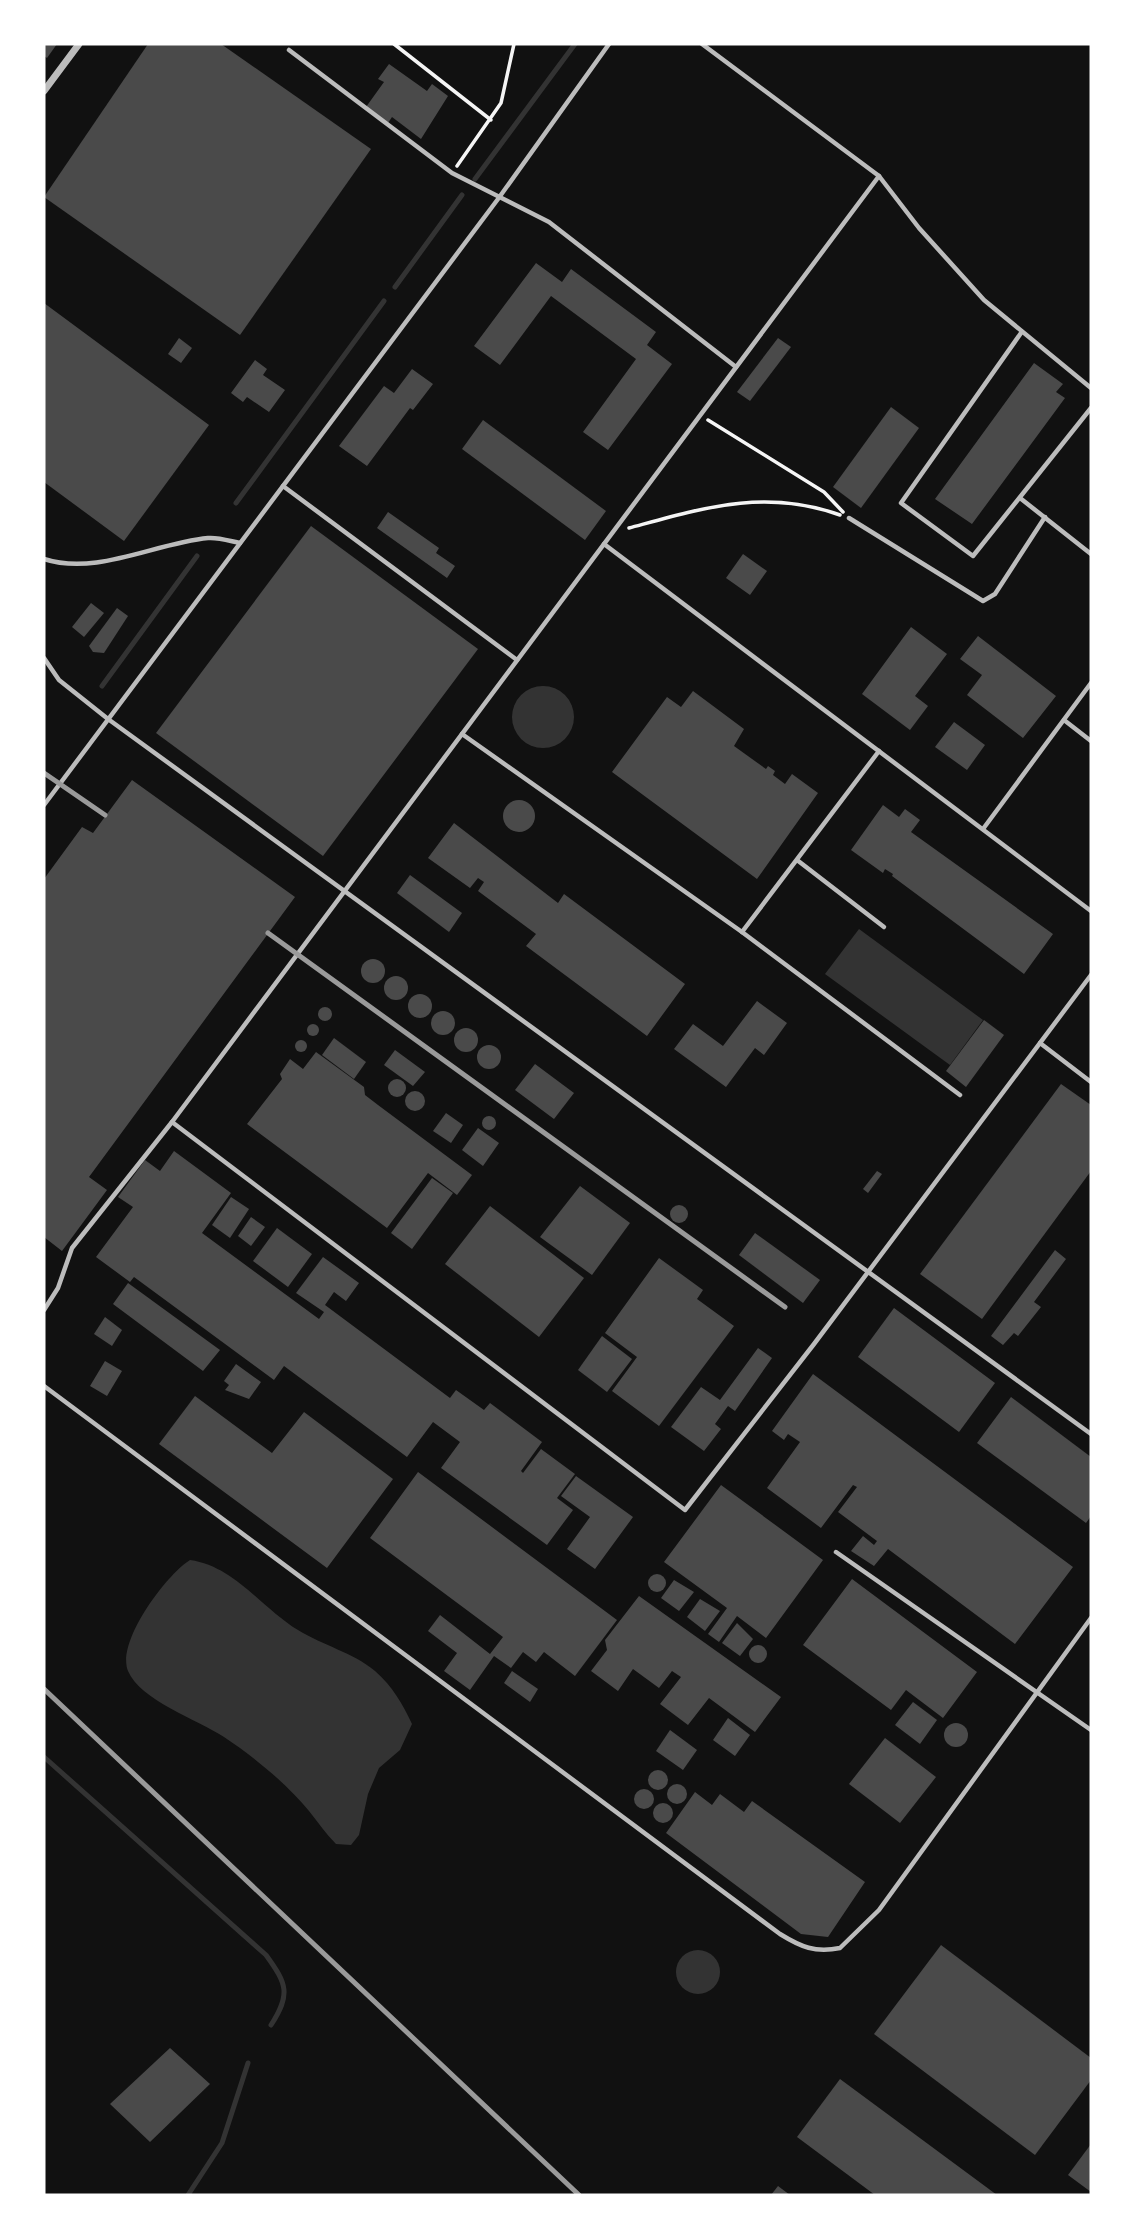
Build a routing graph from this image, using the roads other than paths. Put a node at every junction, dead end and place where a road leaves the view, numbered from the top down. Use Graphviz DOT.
graph roads {
  1 [pos="79,44"];
  2 [pos="609,44"];
  3 [pos="702,44"];
  4 [pos="289,50"];
  5 [pos="44,91"];
  6 [pos="879,176"];
  7 [pos="498,199"];
  8 [pos="1021,333"];
  9 [pos="736,367"];
  10 [pos="1091,388"];
  11 [pos="1091,408"];
  12 [pos="284,486"];
  13 [pos="1020,498"];
  14 [pos="1045,517"];
  15 [pos="849,519"];
  16 [pos="240,543"];
  17 [pos="604,544"];
  18 [pos="1091,554"];
  19 [pos="44,559"];
  20 [pos="44,658"];
  21 [pos="517,660"];
  22 [pos="1091,684"];
  23 [pos="108,719"];
  24 [pos="1064,720"];
  25 [pos="462,734"];
  26 [pos="1091,741"];
  27 [pos="879,751"];
  28 [pos="44,805"];
  29 [pos="983,829"];
  30 [pos="797,860"];
  31 [pos="344,891"];
  32 [pos="1091,911"];
  33 [pos="884,927"];
  34 [pos="742,932"];
  35 [pos="1091,975"];
  36 [pos="1040,1043"];
  37 [pos="1091,1082"];
  38 [pos="960,1095"];
  39 [pos="172,1122"];
  40 [pos="868,1272"];
  41 [pos="44,1310"];
  42 [pos="44,1386"];
  43 [pos="1091,1434"];
  44 [pos="836,1552"];
  45 [pos="1091,1618"];
  46 [pos="1037,1692"];
  47 [pos="1091,1730"];
  1 -- 5 [label="street"];
  2 -- 7 [label="lane"];
  3 -- 6 [label="lane"];
  4 -- 7 [label="lane"];
  6 -- 8 [label="lane"];
  6 -- 9 [label="lane"];
  7 -- 9 [label="lane"];
  7 -- 12 [label="lane"];
  8 -- 10 [label="lane"];
  8 -- 13 [label="lane"];
  9 -- 17 [label="lane"];
  11 -- 13 [label="lane"];
  12 -- 16 [label="lane"];
  12 -- 21 [label="lane"];
  13 -- 14 [label="lane"];
  14 -- 15 [label="lane"];
  14 -- 18 [label="lane"];
  16 -- 19 [label="lane"];
  16 -- 23 [label="lane"];
  17 -- 21 [label="lane"];
  17 -- 27 [label="lane"];
  20 -- 23 [label="lane"];
  21 -- 25 [label="lane"];
  22 -- 24 [label="lane"];
  23 -- 28 [label="lane"];
  23 -- 31 [label="lane"];
  24 -- 26 [label="lane"];
  24 -- 29 [label="lane"];
  25 -- 31 [label="lane"];
  25 -- 34 [label="lane"];
  27 -- 29 [label="lane"];
  27 -- 30 [label="lane"];
  29 -- 32 [label="lane"];
  30 -- 33 [label="lane"];
  30 -- 34 [label="lane"];
  31 -- 39 [label="lane"];
  31 -- 40 [label="lane"];
  34 -- 38 [label="lane"];
  35 -- 36 [label="lane"];
  36 -- 37 [label="lane"];
  36 -- 40 [label="lane"];
  39 -- 40 [label="lane"];
  39 -- 41 [label="lane"];
  40 -- 43 [label="lane"];
  42 -- 46 [label="lane"];
  44 -- 46 [label="lane"];
  45 -- 46 [label="lane"];
  46 -- 47 [label="lane"];
}
